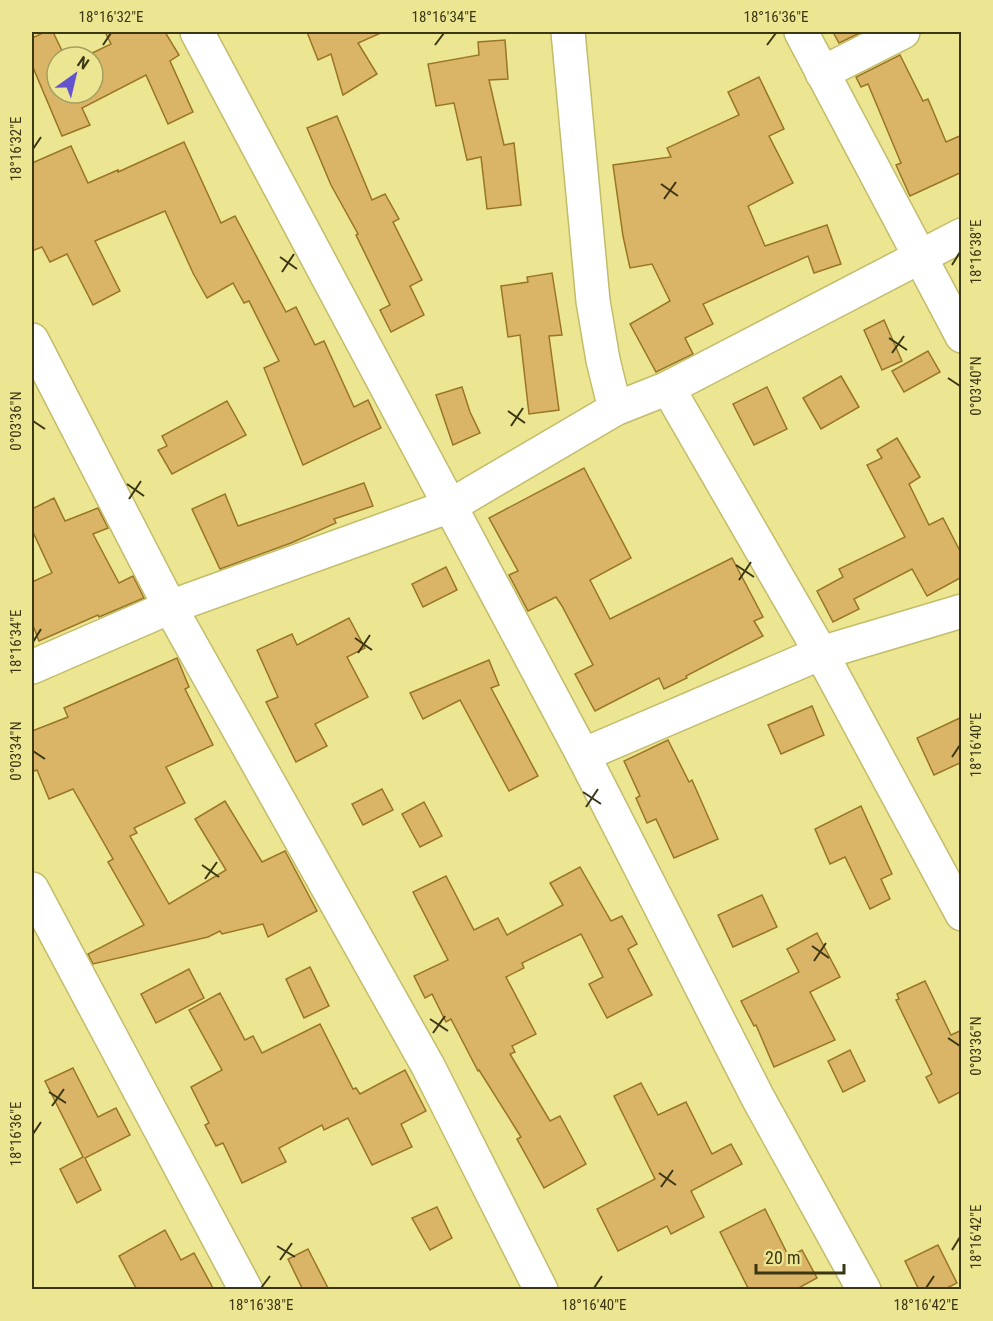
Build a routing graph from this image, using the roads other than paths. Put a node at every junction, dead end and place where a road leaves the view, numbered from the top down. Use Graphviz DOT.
graph roads {
  1 [pos="197,32"];
  2 [pos="568,32"];
  3 [pos="801,32"];
  4 [pos="903,32"];
  5 [pos="822,73"];
  6 [pos="962,235"];
  7 [pos="921,256"];
  8 [pos="962,336"];
  9 [pos="32,340"];
  10 [pos="668,388"];
  11 [pos="615,409"];
  12 [pos="450,506"];
  13 [pos="170,608"];
  14 [pos="962,611"];
  15 [pos="821,653"];
  16 [pos="32,667"];
  17 [pos="583,755"];
  18 [pos="32,889"];
  19 [pos="962,914"];
  20 [pos="246,1290"];
  21 [pos="541,1290"];
  22 [pos="864,1290"];
  1 -- 12 [label="street"];
  2 -- 11 [label="street"];
  3 -- 5 [label="street"];
  4 -- 5 [label="street"];
  5 -- 7 [label="street"];
  6 -- 7 [label="street"];
  7 -- 8 [label="street"];
  7 -- 10 [label="street"];
  9 -- 13 [label="street"];
  10 -- 11 [label="street"];
  10 -- 15 [label="street"];
  11 -- 12 [label="street"];
  12 -- 13 [label="street"];
  12 -- 17 [label="street"];
  13 -- 16 [label="street"];
  13 -- 21 [label="street"];
  14 -- 15 [label="street"];
  15 -- 17 [label="street"];
  15 -- 19 [label="street"];
  17 -- 22 [label="street"];
  18 -- 20 [label="street"];
}
